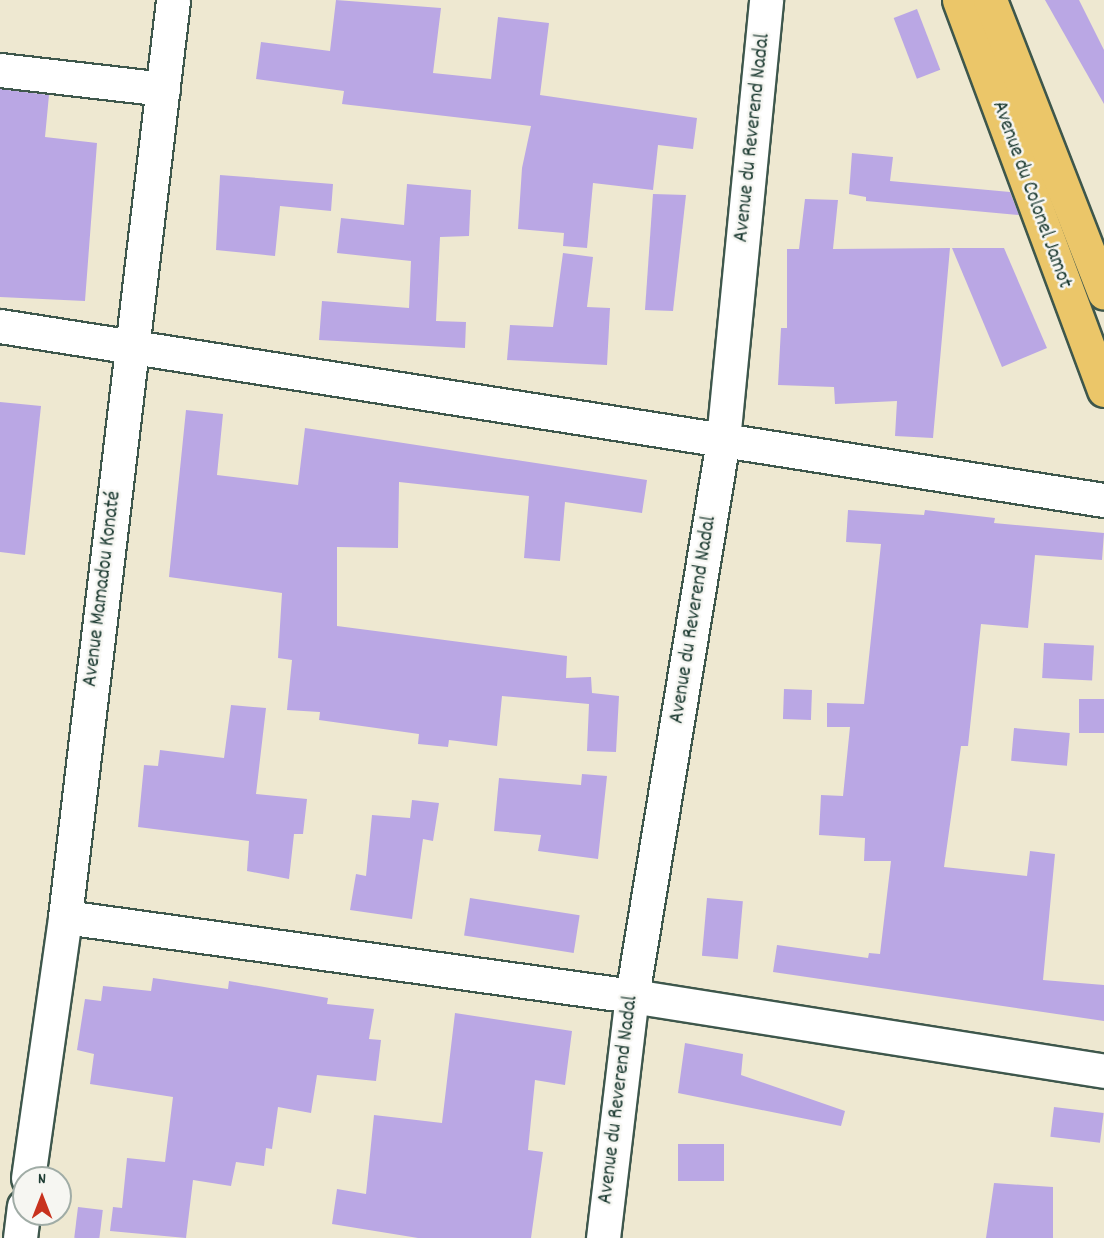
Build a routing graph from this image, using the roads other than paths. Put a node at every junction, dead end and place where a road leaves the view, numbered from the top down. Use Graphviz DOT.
graph roads {
  1 [pos="173,0"];
  2 [pos="766,0"];
  3 [pos="959,0"];
  4 [pos="990,0"];
  5 [pos="0,70"];
  6 [pos="163,89"];
  7 [pos="1104,293"];
  8 [pos="0,326"];
  9 [pos="131,345"];
  10 [pos="1104,390"];
  11 [pos="723,440"];
  12 [pos="1104,500"];
  13 [pos="65,917"];
  14 [pos="632,996"];
  15 [pos="1104,1071"];
  16 [pos="30,1166"];
  17 [pos="603,1238"];
  1 -- 6 [label="street, Avenue Mamadou Konaté"];
  2 -- 11 [label="street, Avenue du Reverend Nadal"];
  3 -- 10 [label="main road, Avenue du Colonel Jamot"];
  4 -- 7 [label="main road, Avenue du Colonel Jamot"];
  5 -- 6 [label="street"];
  6 -- 9 [label="street, Avenue Mamadou Konaté"];
  8 -- 9 [label="street"];
  9 -- 11 [label="street"];
  9 -- 13 [label="street, Avenue Mamadou Konaté"];
  11 -- 12 [label="street"];
  11 -- 14 [label="street, Avenue du Reverend Nadal"];
  13 -- 14 [label="street"];
  13 -- 16 [label="street, Avenue Mamadou Konaté"];
  14 -- 15 [label="street"];
  14 -- 17 [label="street, Avenue du Reverend Nadal"];
}
